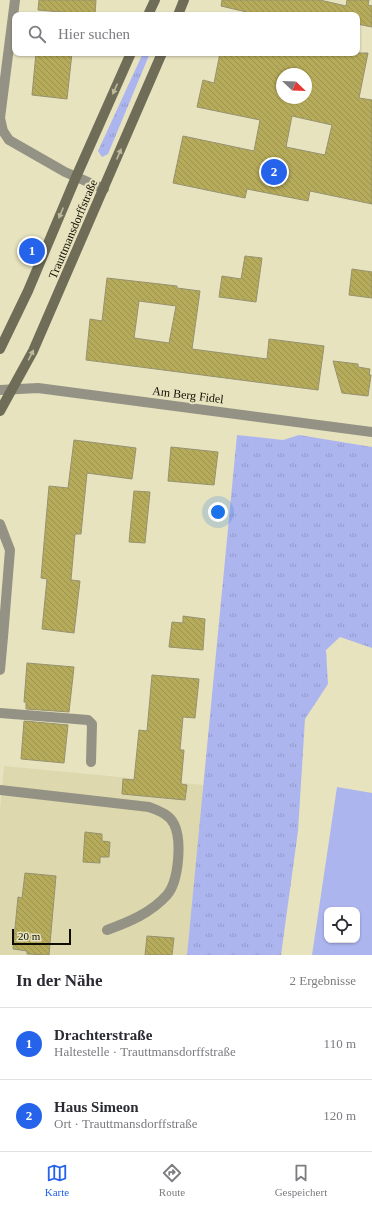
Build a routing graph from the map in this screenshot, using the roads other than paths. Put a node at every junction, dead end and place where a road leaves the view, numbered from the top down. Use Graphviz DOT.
graph roads {
  1 [pos="15,0"];
  2 [pos="155,0"];
  3 [pos="184,0"];
  4 [pos="13,12"];
  5 [pos="149,12"];
  6 [pos="179,12"];
  7 [pos="12,24"];
  8 [pos="130,56"];
  9 [pos="161,56"];
  10 [pos="76,177"];
  11 [pos="104,189"];
  12 [pos="0,349"];
  13 [pos="13,389"];
  14 [pos="0,390"];
  15 [pos="0,411"];
  16 [pos="372,432"];
  17 [pos="0,524"];
  18 [pos="2,636"];
  19 [pos="0,670"];
  20 [pos="0,713"];
  21 [pos="91,762"];
  22 [pos="0,790"];
  23 [pos="107,930"];
  1 -- 4 [label="street"];
  2 -- 5 [label="street"];
  3 -- 6 [label="street"];
  7 -- 10 [label="street"];
  8 -- 10 [label="street, Trauttmansdorffstraße, one-way"];
  11 -- 9 [label="street, Trauttmansdorffstraße, one-way"];
  10 -- 11 [label="street"];
  10 -- 12 [label="street, Trauttmansdorffstraße, one-way"];
  13 -- 11 [label="street, Trauttmansdorffstraße, one-way"];
  13 -- 14 [label="street, Am Berg Fidel"];
  13 -- 15 [label="street, Trauttmansdorffstraße"];
  13 -- 16 [label="street, Am Berg Fidel"];
  17 -- 18 [label="street"];
  18 -- 19 [label="street"];
  20 -- 21 [label="street"];
  22 -- 23 [label="street"];
}
